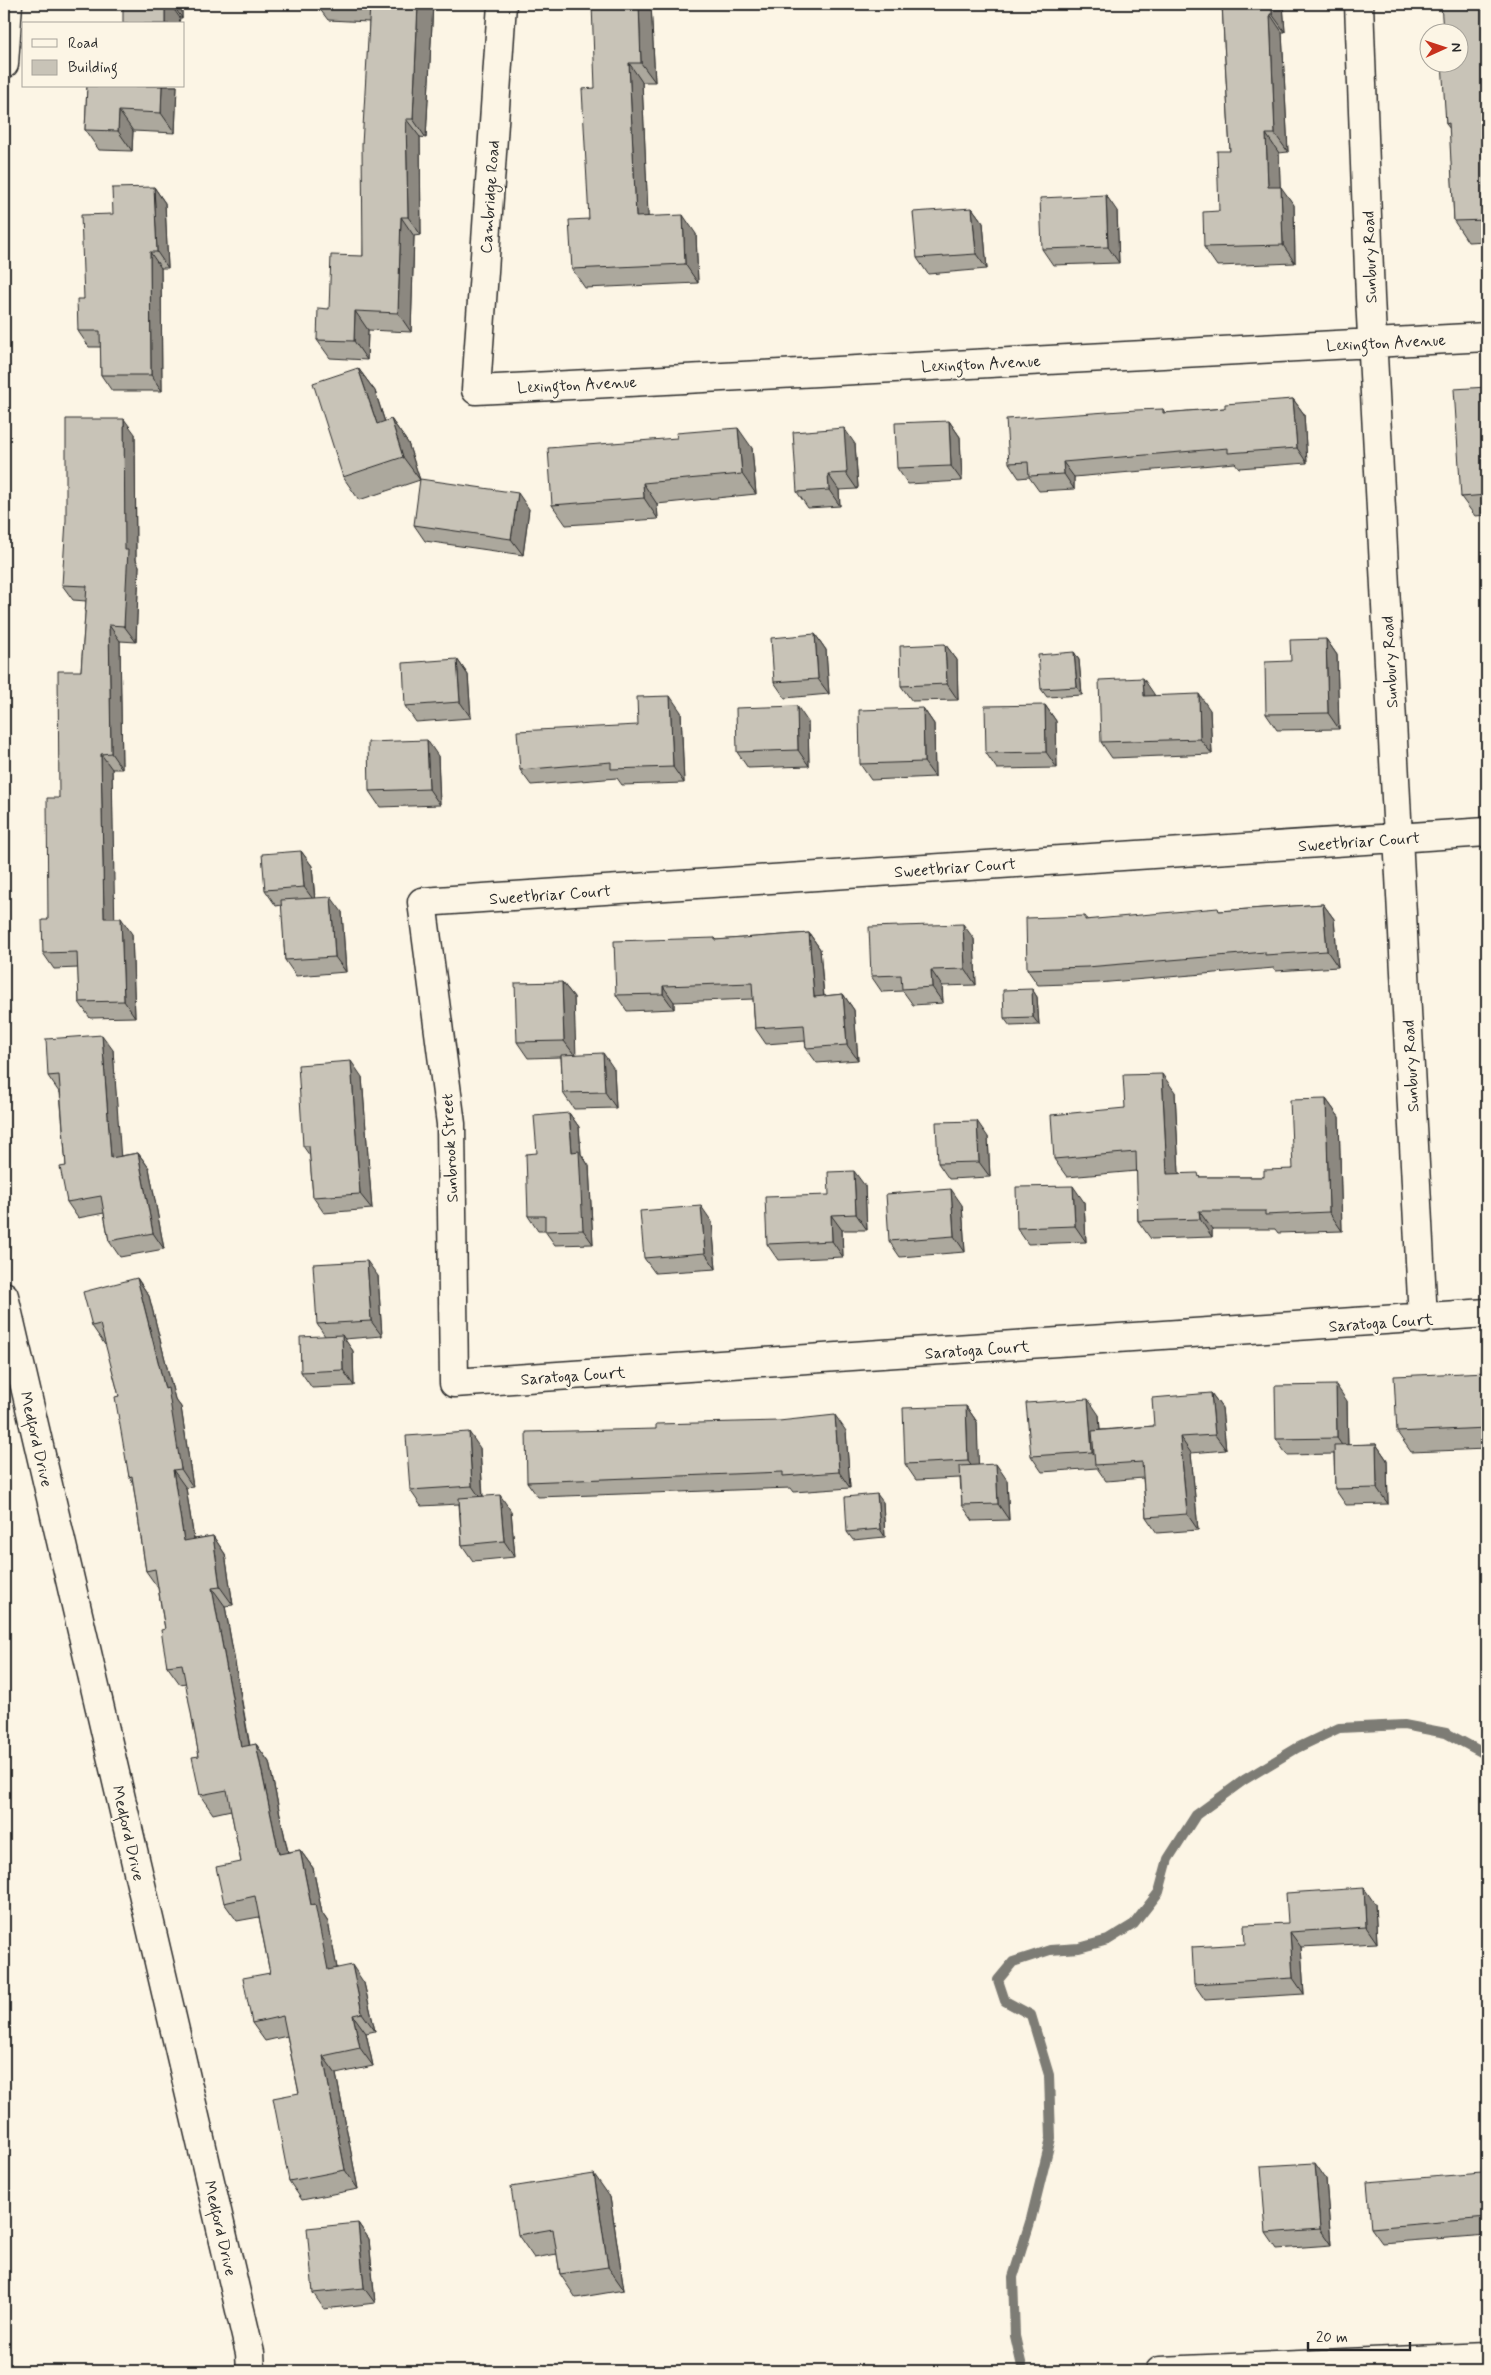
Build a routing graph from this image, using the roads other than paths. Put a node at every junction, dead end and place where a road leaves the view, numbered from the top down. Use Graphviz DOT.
graph roads {
  1 [pos="8,4"];
  2 [pos="502,4"];
  3 [pos="1359,4"];
  4 [pos="4,64"];
  5 [pos="1487,337"];
  6 [pos="1372,343"];
  7 [pos="476,390"];
  8 [pos="1487,832"];
  9 [pos="1398,838"];
  10 [pos="422,902"];
  11 [pos="4,1296"];
  12 [pos="1487,1314"];
  13 [pos="1423,1319"];
  14 [pos="466,1382"];
  15 [pos="1487,2357"];
  16 [pos="251,2371"];
  17 [pos="1160,2371"];
  1 -- 4 [label="street"];
  2 -- 7 [label="street, Cambridge Road"];
  3 -- 6 [label="street, Sunbury Road"];
  5 -- 6 [label="street, Lexington Avenue"];
  6 -- 7 [label="street, Lexington Avenue"];
  6 -- 9 [label="street, Sunbury Road"];
  8 -- 9 [label="street, Sweetbriar Court"];
  9 -- 10 [label="street, Sweetbriar Court"];
  9 -- 13 [label="street, Sunbury Road"];
  10 -- 14 [label="street, Sunbrook Street"];
  11 -- 16 [label="street, Medford Drive"];
  12 -- 13 [label="street, Saratoga Court"];
  13 -- 14 [label="street, Saratoga Court"];
  15 -- 17 [label="street"];
}
